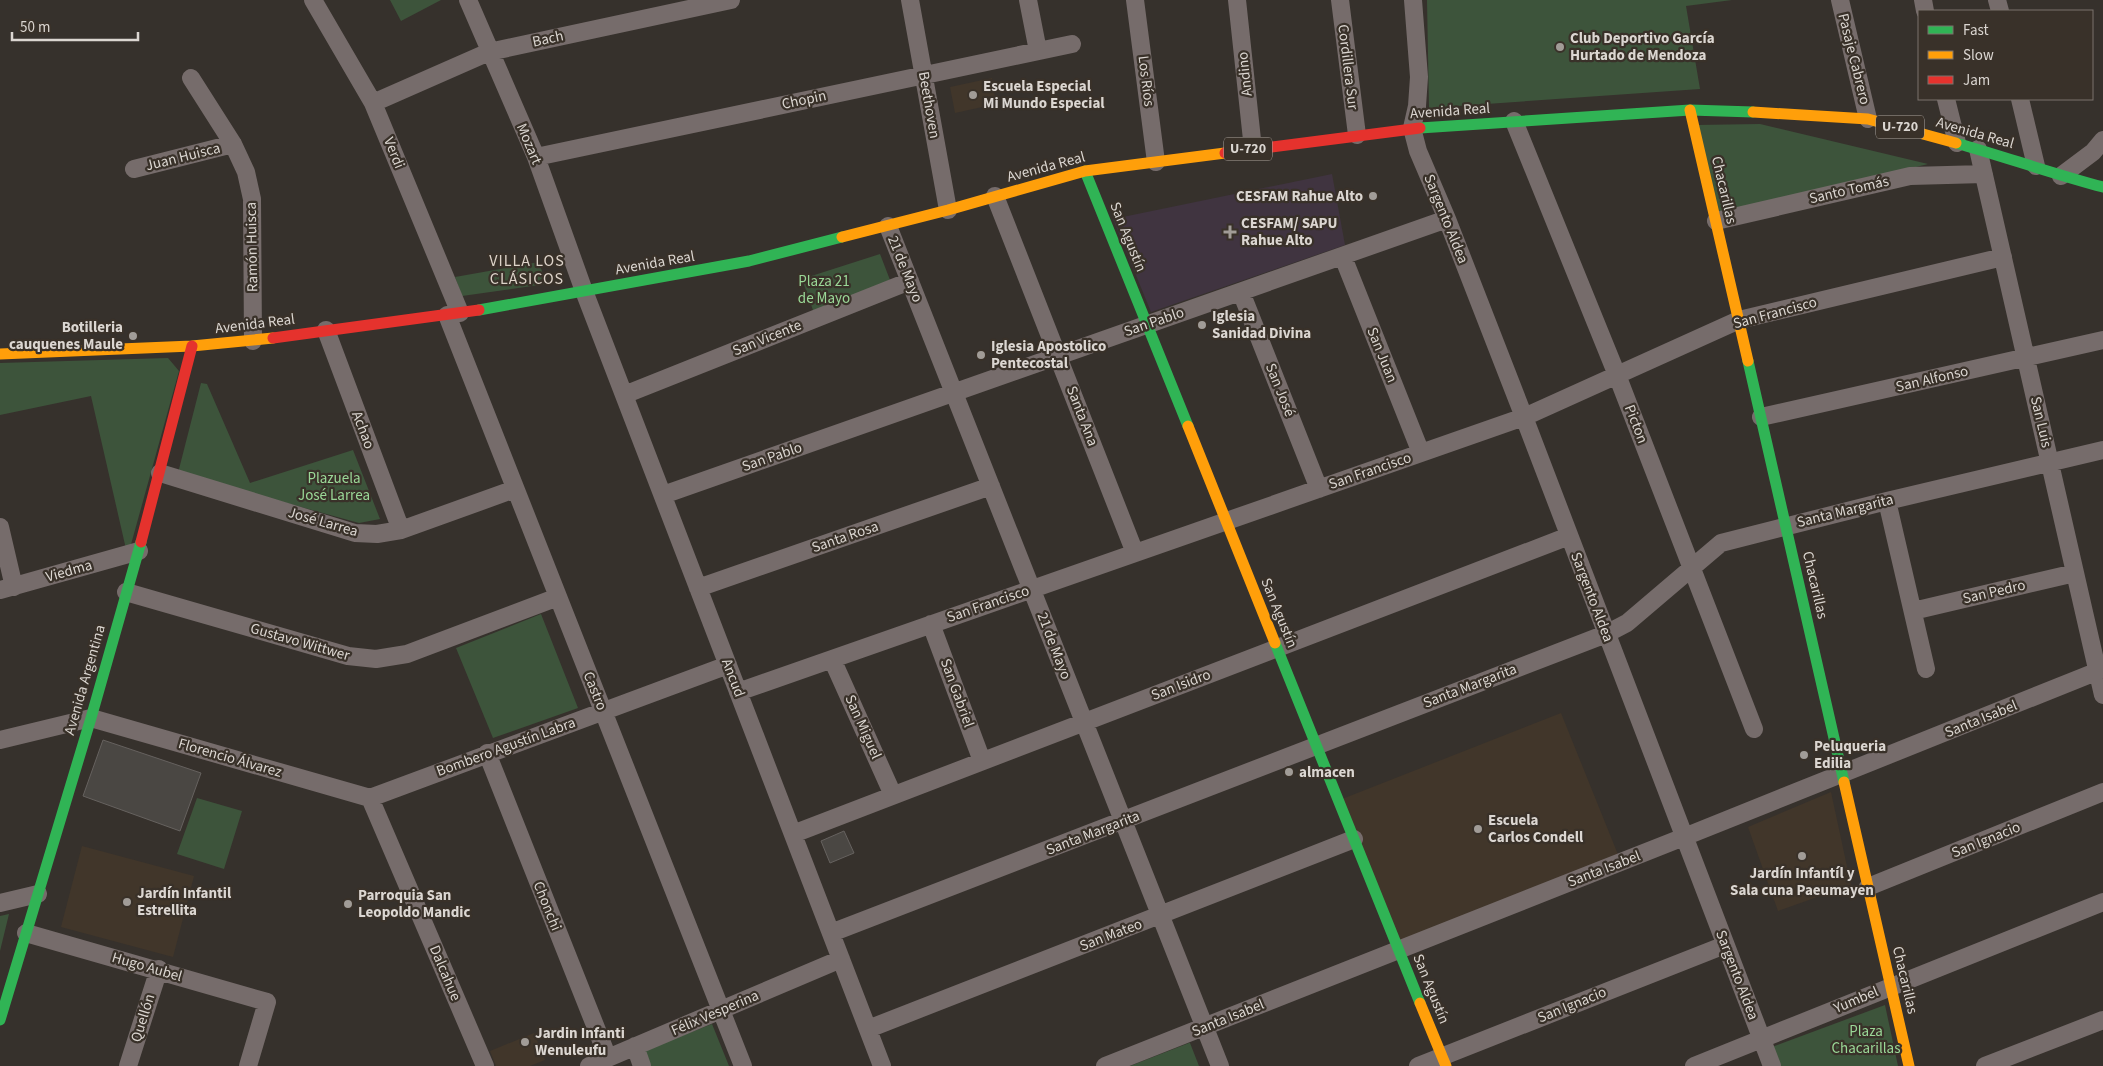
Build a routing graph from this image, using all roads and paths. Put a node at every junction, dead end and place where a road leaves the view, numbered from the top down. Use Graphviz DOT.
graph roads {
  1 [pos="313,0"];
  2 [pos="468,0"];
  3 [pos="731,0"];
  4 [pos="910,0"];
  5 [pos="1028,0"];
  6 [pos="1136,0"];
  7 [pos="1237,0"];
  8 [pos="1340,0"];
  9 [pos="1413,0"];
  10 [pos="1840,0"];
  11 [pos="1072,44"];
  12 [pos="1038,51"];
  13 [pos="489,52"];
  14 [pos="923,75"];
  15 [pos="191,78"];
  16 [pos="1946,100"];
  17 [pos="2020,100"];
  18 [pos="373,103"];
  19 [pos="1690,110"];
  20 [pos="1868,119"];
  21 [pos="1514,121"];
  22 [pos="1412,128"];
  23 [pos="1357,135"];
  24 [pos="2103,140"];
  25 [pos="1957,143"];
  26 [pos="233,144"];
  27 [pos="1253,149"];
  28 [pos="1978,149"];
  29 [pos="536,157"];
  30 [pos="1156,162"];
  31 [pos="2036,166"];
  32 [pos="134,169"];
  33 [pos="1085,171"];
  34 [pos="1984,174"];
  35 [pos="2061,176"];
  36 [pos="2103,187"];
  37 [pos="995,196"];
  38 [pos="948,210"];
  39 [pos="1447,219"];
  40 [pos="1716,221"];
  41 [pos="888,226"];
  42 [pos="1343,257"];
  43 [pos="2003,257"];
  44 [pos="910,281"];
  45 [pos="584,291"];
  46 [pos="1241,292"];
  47 [pos="453,314"];
  48 [pos="1739,320"];
  49 [pos="1147,324"];
  50 [pos="326,330"];
  51 [pos="2103,340"];
  52 [pos="253,341"];
  53 [pos="192,346"];
  54 [pos="0,354"];
  55 [pos="1058,355"];
  56 [pos="2026,358"];
  57 [pos="1617,375"];
  58 [pos="954,393"];
  59 [pos="624,395"];
  60 [pos="1524,417"];
  61 [pos="1761,417"];
  62 [pos="2103,450"];
  63 [pos="1421,453"];
  64 [pos="2050,463"];
  65 [pos="160,473"];
  66 [pos="991,486"];
  67 [pos="1319,488"];
  68 [pos="515,489"];
  69 [pos="662,495"];
  70 [pos="1887,500"];
  71 [pos="1226,521"];
  72 [pos="1786,526"];
  73 [pos="0,527"];
  74 [pos="401,530"];
  75 [pos="1569,536"];
  76 [pos="139,551"];
  77 [pos="1135,553"];
  78 [pos="1692,569"];
  79 [pos="2075,573"];
  80 [pos="698,588"];
  81 [pos="7,589"];
  82 [pos="1032,589"];
  83 [pos="126,592"];
  84 [pos="558,597"];
  85 [pos="1913,611"];
  86 [pos="931,624"];
  87 [pos="1606,634"];
  88 [pos="1277,648"];
  89 [pos="832,659"];
  90 [pos="728,665"];
  91 [pos="1926,669"];
  92 [pos="2100,670"];
  93 [pos="738,692"];
  94 [pos="2103,695"];
  95 [pos="603,711"];
  96 [pos="91,718"];
  97 [pos="1084,722"];
  98 [pos="1754,729"];
  99 [pos="0,740"];
  100 [pos="1317,745"];
  101 [pos="487,753"];
  102 [pos="982,761"];
  103 [pos="1842,774"];
  104 [pos="2103,792"];
  105 [pos="893,795"];
  106 [pos="370,798"];
  107 [pos="1123,821"];
  108 [pos="793,834"];
  109 [pos="1684,837"];
  110 [pos="1354,839"];
  111 [pos="1868,887"];
  112 [pos="38,894"];
  113 [pos="2103,902"];
  114 [pos="0,903"];
  115 [pos="1160,916"];
  116 [pos="26,933"];
  117 [pos="831,933"];
  118 [pos="1725,944"];
  119 [pos="1399,949"];
  120 [pos="841,959"];
  121 [pos="158,969"];
  122 [pos="1891,986"];
  123 [pos="721,1010"];
  124 [pos="0,1020"];
  125 [pos="2103,1020"];
  126 [pos="1204,1027"];
  127 [pos="868,1029"];
  128 [pos="1762,1039"];
  129 [pos="635,1046"];
  130 [pos="608,1058"];
  131 [pos="1444,1061"];
  132 [pos="128,1066"];
  133 [pos="248,1066"];
  134 [pos="484,1066"];
  135 [pos="588,1066"];
  136 [pos="642,1066"];
  137 [pos="743,1066"];
  138 [pos="882,1066"];
  139 [pos="1105,1066"];
  140 [pos="1220,1066"];
  141 [pos="1418,1066"];
  142 [pos="1694,1066"];
  143 [pos="1772,1066"];
  144 [pos="1909,1066"];
  145 [pos="1985,1066"];
  1 -- 18 [label="street, Verdi"];
  2 -- 13 [label="street, Mozart"];
  3 -- 13 [label="street, Bach"];
  4 -- 14 [label="street, Beethoven"];
  5 -- 12 [label="street"];
  6 -- 30 [label="street, Los Ríos"];
  7 -- 27 [label="street, Andino"];
  8 -- 23 [label="street, Cordillera Sur"];
  9 -- 22 [label="street"];
  10 -- 20 [label="street, Pasaje Cabrero"];
  11 -- 12 [label="street, Chopin"];
  12 -- 14 [label="street, Chopin"];
  13 -- 18 [label="street, Bach"];
  13 -- 29 [label="street, Mozart"];
  14 -- 29 [label="street, Chopin"];
  14 -- 38 [label="street, Beethoven"];
  15 -- 26 [label="street, Ramón Huisca"];
  16 -- 25 [label="street"];
  17 -- 31 [label="street"];
  18 -- 47 [label="street, Verdi"];
  19 -- 20 [label="street, Avenida Real / U-720"];
  19 -- 21 [label="street, Avenida Real / U-720"];
  19 -- 40 [label="street, Chacarillas"];
  20 -- 25 [label="street, Avenida Real / U-720"];
  21 -- 22 [label="street, Avenida Real / U-720"];
  21 -- 57 [label="street, Picton"];
  22 -- 23 [label="street, Avenida Real / U-720"];
  22 -- 39 [label="street, Sargento Aldea"];
  23 -- 27 [label="street, Avenida Real / U-720"];
  24 -- 35 [label="street"];
  25 -- 28 [label="street, Avenida Real / U-720"];
  26 -- 32 [label="street, Juan Huisca"];
  26 -- 52 [label="street, Ramón Huisca"];
  27 -- 30 [label="street, Avenida Real / U-720"];
  28 -- 31 [label="street, Avenida Real / U-720"];
  28 -- 34 [label="street, San Luis"];
  29 -- 45 [label="street, Mozart"];
  30 -- 33 [label="street, Avenida Real / U-720"];
  31 -- 35 [label="street, Avenida Real / U-720"];
  33 -- 37 [label="street, Avenida Real / U-720"];
  33 -- 49 [label="street, San Agustín"];
  34 -- 40 [label="street, Santo Tomás"];
  34 -- 43 [label="street, San Luis"];
  35 -- 36 [label="street, Avenida Real / U-720"];
  37 -- 38 [label="street, Avenida Real / U-720"];
  37 -- 55 [label="street, Santa Ana"];
  38 -- 41 [label="street, Avenida Real / U-720"];
  39 -- 42 [label="street, San Pablo"];
  39 -- 60 [label="street, Sargento Aldea"];
  40 -- 48 [label="street, Chacarillas"];
  41 -- 44 [label="street, 21 de Mayo"];
  41 -- 45 [label="street, Avenida Real / U-720"];
  42 -- 46 [label="street, San Pablo"];
  42 -- 63 [label="street, San Juan"];
  43 -- 48 [label="street, San Francisco"];
  43 -- 56 [label="street, San Luis"];
  44 -- 58 [label="street, 21 de Mayo"];
  44 -- 59 [label="street, San Vicente"];
  45 -- 47 [label="street, Avenida Real / U-720"];
  45 -- 59 [label="street, Ancud"];
  46 -- 49 [label="street, San Pablo"];
  46 -- 67 [label="street, San José"];
  47 -- 50 [label="street, Avenida Real / U-720"];
  47 -- 68 [label="street, Castro"];
  48 -- 57 [label="street, San Francisco"];
  48 -- 61 [label="street, Chacarillas"];
  49 -- 55 [label="street, San Pablo"];
  49 -- 71 [label="street, San Agustín"];
  50 -- 52 [label="street, Avenida Real / U-720"];
  50 -- 74 [label="street, Achao"];
  51 -- 56 [label="street, San Alfonso"];
  52 -- 53 [label="street, Avenida Real / U-720"];
  53 -- 54 [label="street, Avenida Real / U-720"];
  53 -- 65 [label="street, Avenida Argentina"];
  55 -- 58 [label="street, San Pablo"];
  55 -- 77 [label="street, Santa Ana"];
  56 -- 61 [label="street, San Alfonso"];
  56 -- 64 [label="street, San Luis"];
  57 -- 60 [label="street, San Francisco"];
  57 -- 78 [label="street, Picton"];
  58 -- 66 [label="street, 21 de Mayo"];
  58 -- 69 [label="street, San Pablo"];
  59 -- 69 [label="street, Ancud"];
  60 -- 63 [label="street, San Francisco"];
  60 -- 75 [label="street, Sargento Aldea"];
  61 -- 72 [label="street, Chacarillas"];
  62 -- 64 [label="street, Santa Margarita"];
  63 -- 67 [label="street, San Francisco"];
  64 -- 70 [label="street, Santa Margarita"];
  64 -- 79 [label="street, San Luis"];
  65 -- 74 [label="street, José Larrea"];
  65 -- 76 [label="street, Avenida Argentina"];
  66 -- 80 [label="street, Santa Rosa"];
  66 -- 82 [label="street, 21 de Mayo"];
  67 -- 71 [label="street, San Francisco"];
  68 -- 74 [label="street, José Larrea"];
  68 -- 84 [label="street, Castro"];
  69 -- 80 [label="street, Ancud"];
  70 -- 72 [label="street, Santa Margarita"];
  70 -- 85 [label="street"];
  71 -- 77 [label="street, San Francisco"];
  71 -- 88 [label="street, San Agustín"];
  72 -- 78 [label="street, Santa Margarita"];
  72 -- 103 [label="street, Chacarillas"];
  73 -- 81 [label="street"];
  75 -- 87 [label="street, Sargento Aldea"];
  75 -- 88 [label="street, San Isidro"];
  76 -- 81 [label="street, Viedma"];
  76 -- 83 [label="street, Avenida Argentina"];
  77 -- 82 [label="street, San Francisco"];
  78 -- 87 [label="street, Santa Margarita"];
  78 -- 98 [label="street, Picton"];
  79 -- 85 [label="street, San Pedro"];
  79 -- 92 [label="street, San Luis"];
  80 -- 90 [label="street, Ancud"];
  82 -- 86 [label="street, San Francisco"];
  82 -- 97 [label="street, 21 de Mayo"];
  83 -- 84 [label="street, Gustavo Wittwer"];
  83 -- 96 [label="street, Avenida Argentina"];
  84 -- 95 [label="street, Castro"];
  85 -- 91 [label="street"];
  86 -- 89 [label="street, San Francisco"];
  86 -- 102 [label="street, San Gabriel"];
  87 -- 100 [label="street, Santa Margarita"];
  87 -- 109 [label="street, Sargento Aldea"];
  88 -- 97 [label="street, San Isidro"];
  88 -- 100 [label="street, San Agustín"];
  89 -- 93 [label="street, San Francisco"];
  89 -- 105 [label="street, San Miguel"];
  90 -- 93 [label="street, Ancud"];
  90 -- 95 [label="street, Bombero Agustín Labra"];
  92 -- 94 [label="street, San Luis"];
  92 -- 103 [label="street, Santa Isabel"];
  93 -- 108 [label="street, Ancud"];
  95 -- 101 [label="street, Bombero Agustín Labra"];
  95 -- 123 [label="street, Castro"];
  96 -- 99 [label="street"];
  96 -- 106 [label="street, Florencio Álvarez"];
  96 -- 112 [label="street, Avenida Argentina"];
  97 -- 102 [label="street, San Isidro"];
  97 -- 107 [label="street, 21 de Mayo"];
  100 -- 107 [label="street, Santa Margarita"];
  100 -- 110 [label="street, San Agustín"];
  101 -- 106 [label="street, Bombero Agustín Labra"];
  101 -- 130 [label="street, Chonchi"];
  102 -- 105 [label="street, San Isidro"];
  103 -- 109 [label="street, Santa Isabel"];
  103 -- 111 [label="street, Chacarillas"];
  104 -- 111 [label="street, San Ignacio"];
  105 -- 108 [label="street, San Isidro"];
  106 -- 134 [label="street, Dalcahue"];
  107 -- 115 [label="street, 21 de Mayo"];
  107 -- 117 [label="street, Santa Margarita"];
  108 -- 117 [label="street, Ancud"];
  109 -- 118 [label="street, Sargento Aldea"];
  109 -- 119 [label="street, Santa Isabel"];
  110 -- 115 [label="street, San Mateo"];
  110 -- 119 [label="street, San Agustín"];
  111 -- 122 [label="street, Chacarillas"];
  112 -- 114 [label="street"];
  112 -- 116 [label="street, Avenida Argentina"];
  113 -- 122 [label="street, Yumbel"];
  115 -- 126 [label="street, 21 de Mayo"];
  115 -- 127 [label="street, San Mateo"];
  116 -- 121 [label="street, Hugo Aubel"];
  116 -- 124 [label="street, Avenida Argentina"];
  117 -- 120 [label="street, Ancud"];
  118 -- 128 [label="street, Sargento Aldea"];
  118 -- 131 [label="street, San Ignacio"];
  119 -- 126 [label="street, Santa Isabel"];
  119 -- 131 [label="street, San Agustín"];
  120 -- 123 [label="street, Félix Vesperina"];
  120 -- 127 [label="street, Ancud"];
  121 -- 132 [label="street, Quellón"];
  121 -- 133 [label="street, Hugo Aubel"];
  122 -- 128 [label="street, Yumbel"];
  122 -- 144 [label="street, Chacarillas"];
  123 -- 129 [label="street, Félix Vesperina"];
  123 -- 137 [label="street, Castro"];
  125 -- 145 [label="street"];
  126 -- 139 [label="street, Santa Isabel"];
  126 -- 140 [label="street, 21 de Mayo"];
  127 -- 138 [label="street, Ancud"];
  128 -- 142 [label="street, Yumbel"];
  128 -- 143 [label="street, Sargento Aldea"];
  129 -- 130 [label="street, Félix Vesperina"];
  129 -- 136 [label="street"];
  130 -- 135 [label="street, Félix Vesperina"];
  131 -- 141 [label="street, San Ignacio"];
}
